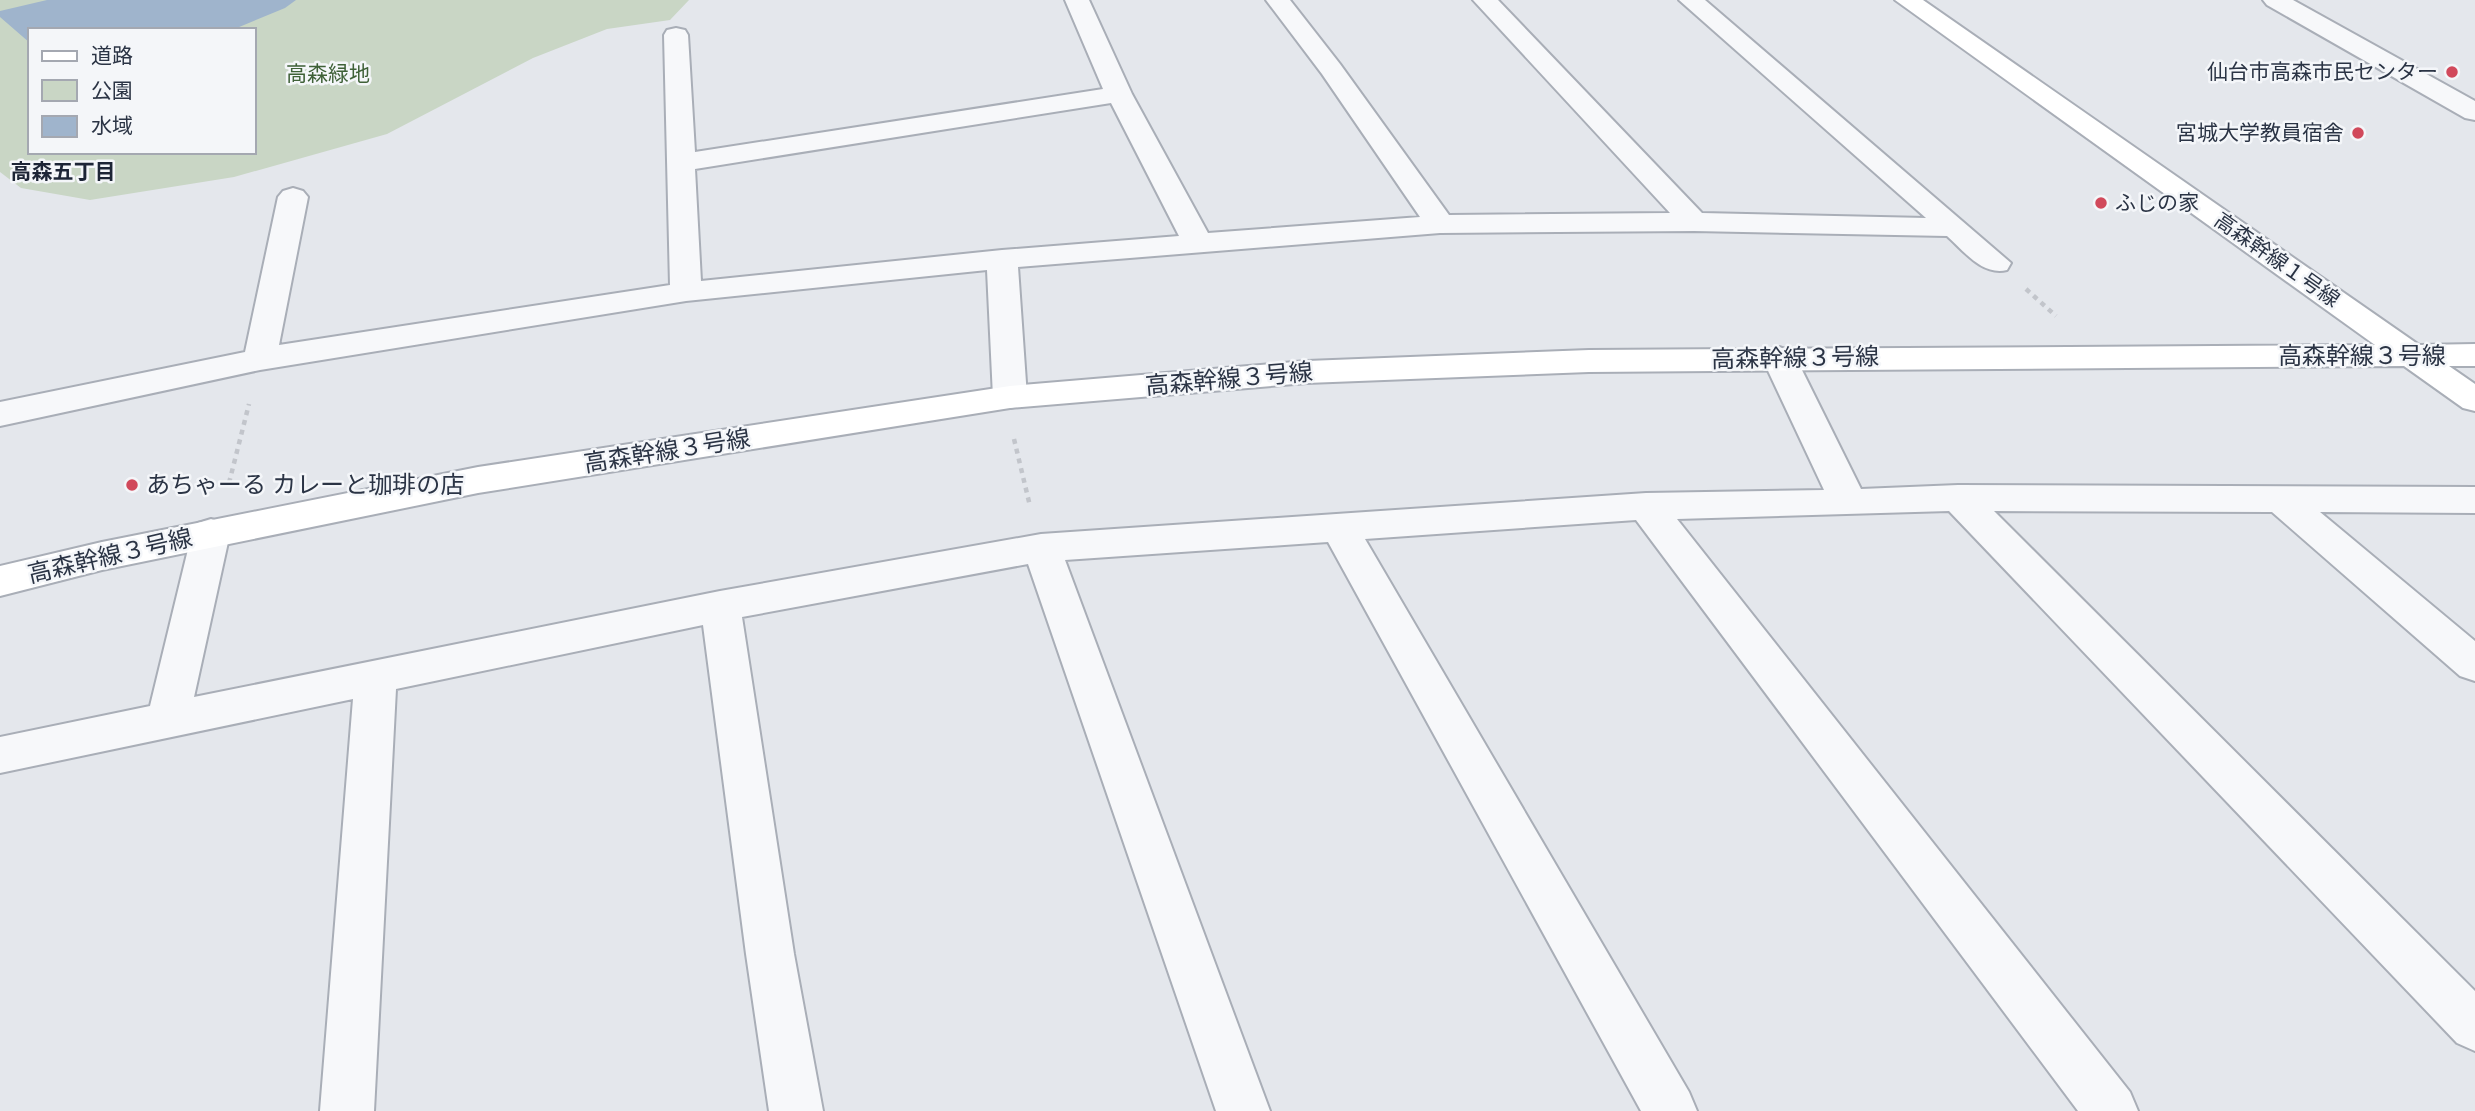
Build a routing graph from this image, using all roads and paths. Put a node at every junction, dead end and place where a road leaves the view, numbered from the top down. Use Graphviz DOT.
graph roads {
  1 [pos="1077,0"];
  2 [pos="1278,0"];
  3 [pos="1485,0"];
  4 [pos="1691,0"];
  5 [pos="1907,0"];
  6 [pos="2276,0"];
  7 [pos="676,35"];
  8 [pos="1119,93"];
  9 [pos="2475,112"];
  10 [pos="681,163"];
  11 [pos="293,197"];
  12 [pos="1694,222"];
  13 [pos="1440,224"];
  14 [pos="1952,226"];
  15 [pos="1198,243"];
  16 [pos="1002,259"];
  17 [pos="1996,263"];
  18 [pos="686,292"];
  19 [pos="2064,323"];
  20 [pos="2475,355"];
  21 [pos="2412,356"];
  22 [pos="1779,358"];
  23 [pos="260,359"];
  24 [pos="1010,397"];
  25 [pos="2475,400"];
  26 [pos="0,414"];
  27 [pos="1014,439"];
  28 [pos="229,483"];
  29 [pos="1958,498"];
  30 [pos="2280,499"];
  31 [pos="2475,500"];
  32 [pos="1849,503"];
  33 [pos="1646,506"];
  34 [pos="1339,527"];
  35 [pos="211,533"];
  36 [pos="1041,548"];
  37 [pos="0,581"];
  38 [pos="720,606"];
  39 [pos="2475,665"];
  40 [pos="376,676"];
  41 [pos="168,720"];
  42 [pos="0,755"];
  43 [pos="2475,1026"];
  44 [pos="347,1111"];
  45 [pos="796,1111"];
  46 [pos="1243,1111"];
  47 [pos="1670,1111"];
  48 [pos="2112,1111"];
  1 -- 8 [label="street"];
  2 -- 13 [label="street"];
  3 -- 12 [label="street"];
  4 -- 14 [label="street"];
  5 -- 21 [label="street, 高森幹線１号線"];
  6 -- 9 [label="street"];
  7 -- 10 [label="street"];
  8 -- 10 [label="street"];
  8 -- 15 [label="street"];
  10 -- 18 [label="street"];
  11 -- 23 [label="street"];
  12 -- 13 [label="street"];
  12 -- 14 [label="street"];
  13 -- 15 [label="street"];
  14 -- 17 [label="street"];
  15 -- 16 [label="street"];
  16 -- 18 [label="street"];
  16 -- 24 [label="street"];
  17 -- 19 [label="path"];
  18 -- 23 [label="street"];
  20 -- 21 [label="street, 高森幹線３号線"];
  21 -- 22 [label="street, 高森幹線３号線"];
  21 -- 25 [label="street, 高森幹線１号線"];
  22 -- 24 [label="street, 高森幹線３号線"];
  22 -- 32 [label="street"];
  23 -- 26 [label="street"];
  23 -- 28 [label="path"];
  24 -- 35 [label="street, 高森幹線３号線"];
  27 -- 36 [label="path"];
  29 -- 30 [label="street"];
  29 -- 32 [label="street"];
  29 -- 43 [label="street"];
  30 -- 31 [label="street"];
  30 -- 39 [label="street"];
  32 -- 33 [label="street"];
  33 -- 34 [label="street"];
  33 -- 48 [label="street"];
  34 -- 36 [label="street"];
  34 -- 47 [label="street"];
  35 -- 37 [label="street, 高森幹線３号線"];
  35 -- 41 [label="street"];
  36 -- 38 [label="street"];
  36 -- 46 [label="street"];
  38 -- 40 [label="street"];
  38 -- 45 [label="street"];
  40 -- 41 [label="street"];
  40 -- 44 [label="street"];
  41 -- 42 [label="street"];
}
